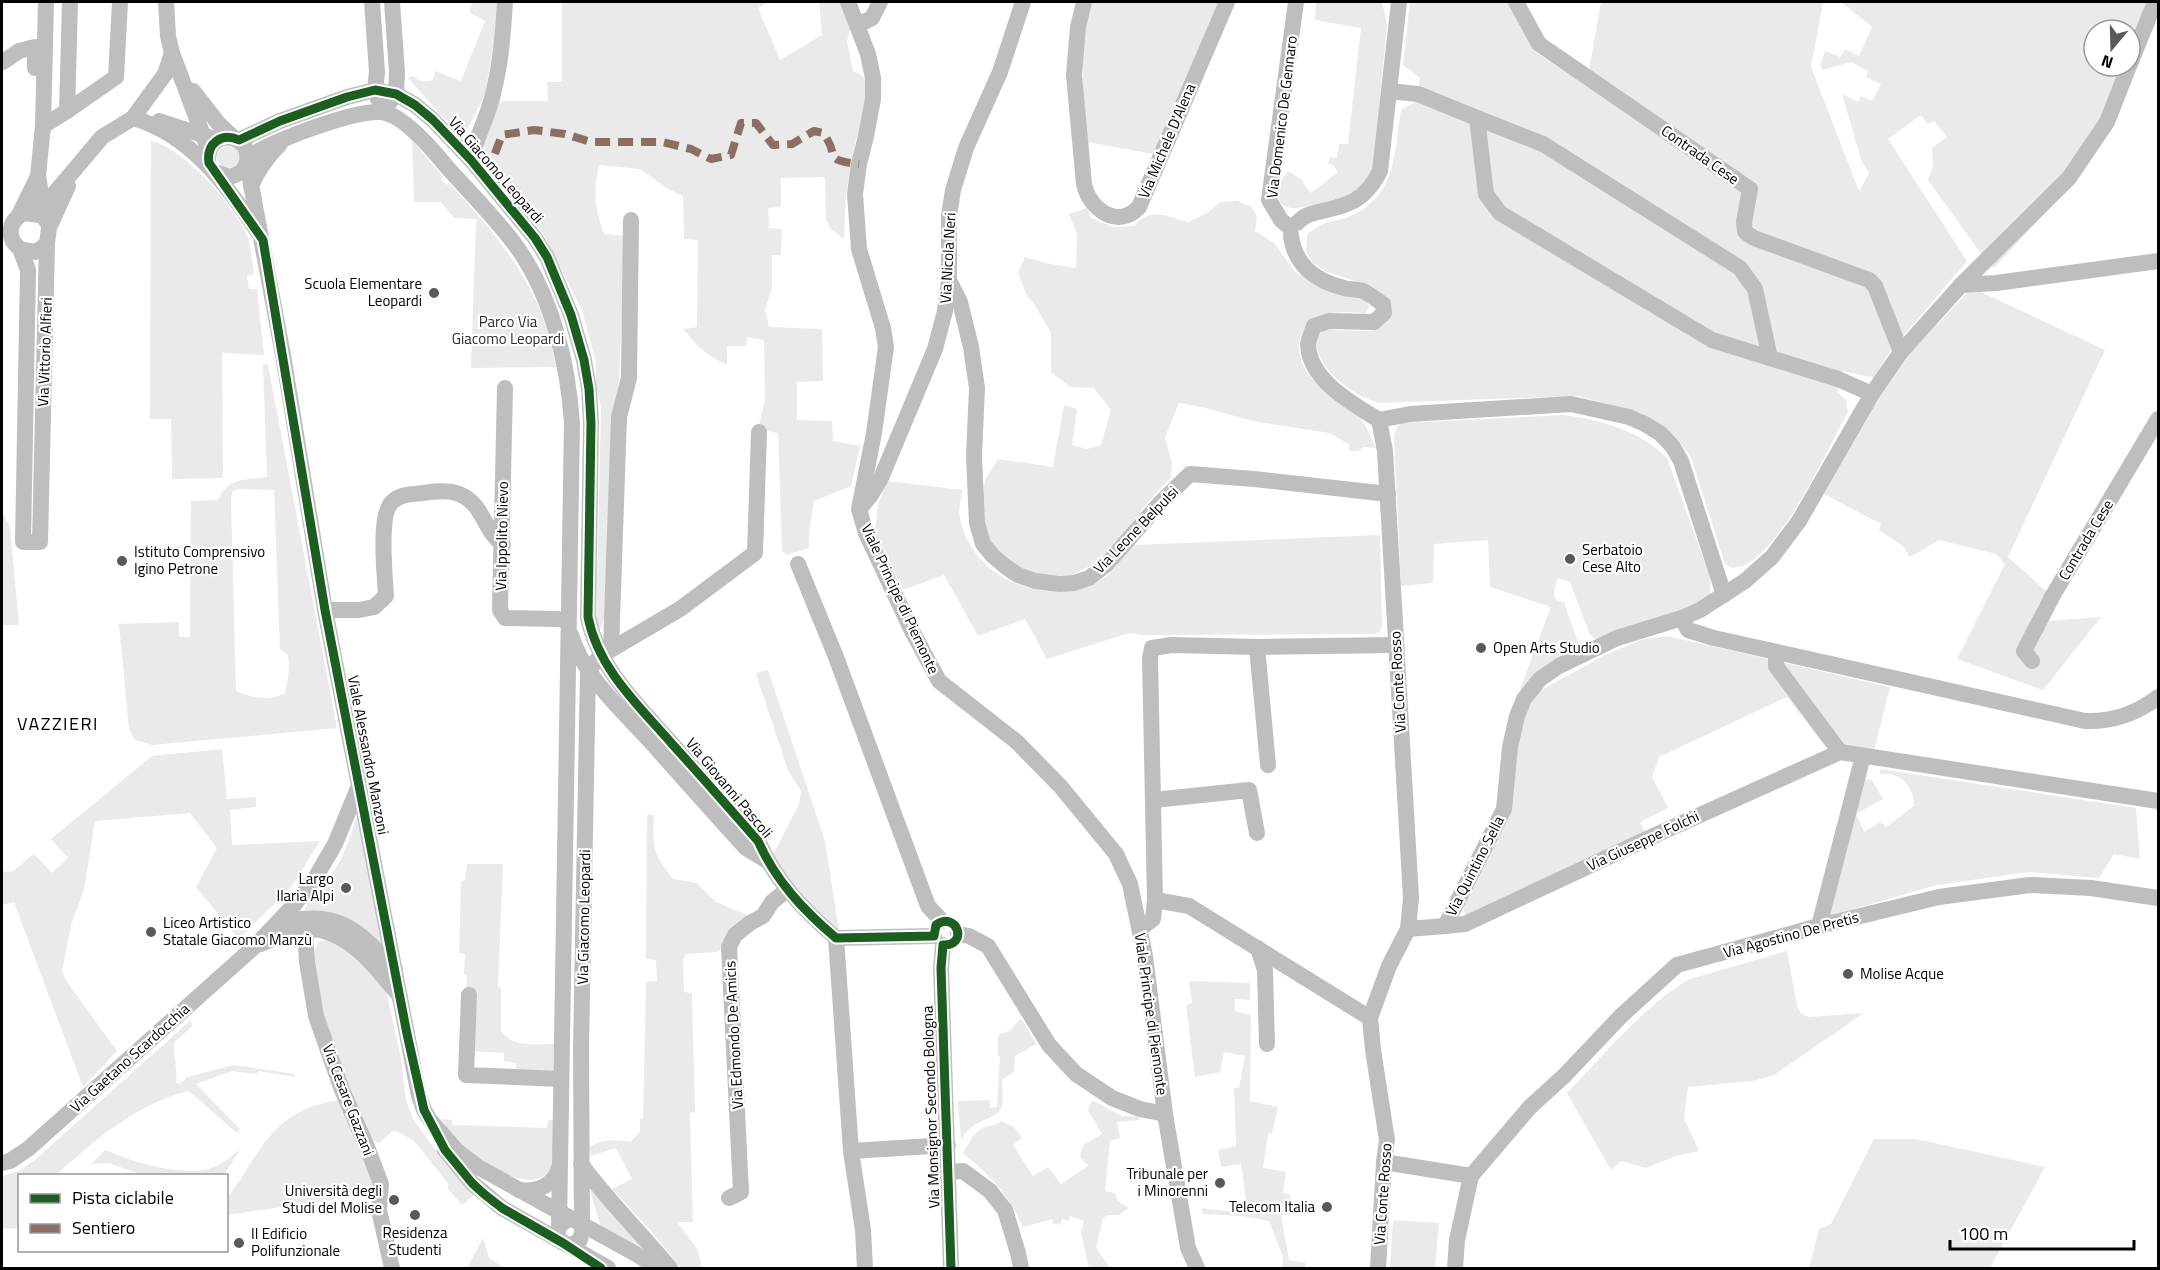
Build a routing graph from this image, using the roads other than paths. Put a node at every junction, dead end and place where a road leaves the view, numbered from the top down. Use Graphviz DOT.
graph roads {
  1 [pos="45,2"];
  2 [pos="70,2"];
  3 [pos="120,2"];
  4 [pos="166,2"];
  5 [pos="372,2"];
  6 [pos="392,2"];
  7 [pos="505,2"];
  8 [pos="848,2"];
  9 [pos="880,2"];
  10 [pos="1023,2"];
  11 [pos="1084,2"];
  12 [pos="1227,2"];
  13 [pos="1296,2"];
  14 [pos="1516,2"];
  15 [pos="2155,2"];
  16 [pos="1398,4"];
  17 [pos="858,25"];
  18 [pos="2142,35"];
  19 [pos="395,44"];
  20 [pos="376,45"];
  21 [pos="172,52"];
  22 [pos="3,62"];
  23 [pos="182,75"];
  24 [pos="2125,78"];
  25 [pos="375,90"];
  26 [pos="1389,91"];
  27 [pos="396,94"];
  28 [pos="67,111"];
  29 [pos="382,112"];
  30 [pos="133,118"];
  31 [pos="1477,118"];
  32 [pos="43,126"];
  33 [pos="445,133"];
  34 [pos="285,139"];
  35 [pos="430,147"];
  36 [pos="218,149"];
  37 [pos="248,160"];
  38 [pos="471,160"];
  39 [pos="76,168"];
  40 [pos="38,176"];
  41 [pos="251,186"];
  42 [pos="520,219"];
  43 [pos="631,220"];
  44 [pos="31,221"];
  45 [pos="1292,228"];
  46 [pos="504,232"];
  47 [pos="263,240"];
  48 [pos="12,245"];
  49 [pos="2158,261"];
  50 [pos="949,280"];
  51 [pos="1961,285"];
  52 [pos="1901,352"];
  53 [pos="1770,358"];
  54 [pos="505,388"];
  55 [pos="1872,394"];
  56 [pos="2158,419"];
  57 [pos="1379,420"];
  58 [pos="572,423"];
  59 [pos="591,423"];
  60 [pos="759,432"];
  61 [pos="25,461"];
  62 [pos="42,462"];
  63 [pos="1388,494"];
  64 [pos="859,509"];
  65 [pos="502,545"];
  66 [pos="798,564"];
  67 [pos="1724,596"];
  68 [pos="325,610"];
  69 [pos="1682,618"];
  70 [pos="568,621"];
  71 [pos="1395,645"];
  72 [pos="1257,647"];
  73 [pos="606,652"];
  74 [pos="1776,652"];
  75 [pos="2032,662"];
  76 [pos="588,671"];
  77 [pos="2158,698"];
  78 [pos="1840,752"];
  79 [pos="1863,756"];
  80 [pos="1268,765"];
  81 [pos="358,788"];
  82 [pos="1154,800"];
  83 [pos="2158,801"];
  84 [pos="1257,832"];
  85 [pos="767,861"];
  86 [pos="564,876"];
  87 [pos="584,876"];
  88 [pos="787,890"];
  89 [pos="2158,898"];
  90 [pos="1155,900"];
  91 [pos="276,924"];
  92 [pos="303,925"];
  93 [pos="1445,926"];
  94 [pos="1819,926"];
  95 [pos="1140,929"];
  96 [pos="1408,929"];
  97 [pos="940,934"];
  98 [pos="836,938"];
  99 [pos="254,947"];
  100 [pos="1258,948"];
  101 [pos="395,969"];
  102 [pos="563,977"];
  103 [pos="582,978"];
  104 [pos="469,995"];
  105 [pos="400,996"];
  106 [pos="1370,1018"];
  107 [pos="1267,1044"];
  108 [pos="562,1048"];
  109 [pos="581,1048"];
  110 [pos="561,1079"];
  111 [pos="1165,1114"];
  112 [pos="430,1120"];
  113 [pos="948,1145"];
  114 [pos="851,1151"];
  115 [pos="1384,1162"];
  116 [pos="2,1163"];
  117 [pos="560,1163"];
  118 [pos="581,1164"];
  119 [pos="949,1172"];
  120 [pos="1471,1176"];
  121 [pos="519,1190"];
  122 [pos="729,1198"];
  123 [pos="559,1219"];
  124 [pos="580,1226"];
  125 [pos="563,1243"];
  126 [pos="392,1269"];
  127 [pos="608,1269"];
  128 [pos="658,1269"];
  129 [pos="669,1269"];
  130 [pos="865,1269"];
  131 [pos="951,1269"];
  132 [pos="1021,1269"];
  133 [pos="1197,1269"];
  134 [pos="1378,1269"];
  135 [pos="1455,1269"];
  1 -- 32 [label="street, Via Vittorio Alfieri"];
  2 -- 28 [label="street"];
  3 -- 28 [label="street"];
  4 -- 21 [label="street, Viale Alessandro Manzoni"];
  5 -- 20 [label="street"];
  6 -- 19 [label="street"];
  7 -- 38 [label="street"];
  8 -- 17 [label="street, Viale Principe di Piemonte"];
  9 -- 17 [label="street"];
  10 -- 50 [label="street, Via Nicola Neri"];
  11 -- 12 [label="street, Via Michele D'Alena"];
  13 -- 45 [label="street, Via Domenico De Gennaro"];
  14 -- 52 [label="street, Contrada Cese"];
  15 -- 18 [label="street"];
  16 -- 26 [label="street"];
  17 -- 64 [label="street, Viale Principe di Piemonte"];
  19 -- 20 [label="street"];
  19 -- 27 [label="street"];
  20 -- 25 [label="street"];
  21 -- 23 [label="street, Viale Alessandro Manzoni"];
  21 -- 30 [label="street"];
  22 -- 32 [label="street, Via Vittorio Alfieri"];
  23 -- 36 [label="street, Viale Alessandro Manzoni"];
  23 -- 36 [label="street, Viale Alessandro Manzoni"];
  24 -- 51 [label="street"];
  25 -- 27 [label="street, Via Giacomo Leopardi"];
  25 -- 29 [label="street"];
  25 -- 36 [label="street, Via Giacomo Leopardi"];
  26 -- 31 [label="street"];
  26 -- 45 [label="street"];
  27 -- 29 [label="street"];
  27 -- 33 [label="street, Via Giacomo Leopardi"];
  28 -- 32 [label="street"];
  29 -- 34 [label="street"];
  29 -- 35 [label="street, Via Giacomo Leopardi"];
  30 -- 36 [label="street"];
  30 -- 36 [label="street"];
  30 -- 39 [label="street"];
  31 -- 53 [label="street"];
  31 -- 53 [label="street"];
  32 -- 40 [label="street, Via Vittorio Alfieri"];
  33 -- 35 [label="street"];
  33 -- 38 [label="street, Via Giacomo Leopardi"];
  34 -- 37 [label="street"];
  34 -- 41 [label="street"];
  35 -- 46 [label="street, Via Giacomo Leopardi"];
  36 -- 37 [label="street, Viale Alessandro Manzoni"];
  36 -- 37 [label="street"];
  36 -- 47 [label="street, Viale Alessandro Manzoni"];
  37 -- 41 [label="street, Viale Alessandro Manzoni"];
  38 -- 42 [label="street, Via Giacomo Leopardi"];
  39 -- 44 [label="street"];
  39 -- 44 [label="street"];
  40 -- 44 [label="street, Via Vittorio Alfieri"];
  40 -- 44 [label="street, Via Vittorio Alfieri"];
  41 -- 47 [label="street, Viale Alessandro Manzoni"];
  42 -- 46 [label="street"];
  42 -- 59 [label="street, Via Giacomo Leopardi"];
  43 -- 73 [label="street"];
  44 -- 48 [label="street, Via Vittorio Alfieri"];
  44 -- 48 [label="street"];
  44 -- 62 [label="street, Via Vittorio Alfieri"];
  45 -- 57 [label="street"];
  46 -- 58 [label="street, Via Giacomo Leopardi"];
  47 -- 68 [label="street, Viale Alessandro Manzoni"];
  48 -- 61 [label="street, Via Vittorio Alfieri"];
  49 -- 51 [label="street"];
  50 -- 63 [label="street, Via Leone Belpulsi"];
  50 -- 64 [label="street, Via Nicola Neri"];
  51 -- 52 [label="street"];
  52 -- 55 [label="street"];
  53 -- 55 [label="street"];
  54 -- 65 [label="street, Via Ippolito Nievo"];
  55 -- 67 [label="street"];
  56 -- 75 [label="street, Contrada Cese"];
  57 -- 63 [label="street, Via Conte Rosso"];
  57 -- 67 [label="street"];
  58 -- 59 [label="street"];
  58 -- 70 [label="street, Via Giacomo Leopardi"];
  59 -- 73 [label="street, Via Giacomo Leopardi"];
  60 -- 73 [label="street"];
  61 -- 62 [label="street"];
  61 -- 62 [label="street, Via Vittorio Alfieri"];
  63 -- 71 [label="street, Via Conte Rosso"];
  64 -- 95 [label="street, Viale Principe di Piemonte"];
  65 -- 68 [label="street"];
  65 -- 70 [label="street, Via Ippolito Nievo"];
  66 -- 97 [label="street"];
  67 -- 69 [label="street"];
  68 -- 81 [label="street, Viale Alessandro Manzoni"];
  69 -- 74 [label="street"];
  69 -- 93 [label="street, Via Quintino Sella"];
  70 -- 76 [label="street, Via Giacomo Leopardi"];
  70 -- 86 [label="street, Via Giacomo Leopardi"];
  71 -- 72 [label="street"];
  71 -- 96 [label="street, Via Conte Rosso"];
  72 -- 80 [label="street"];
  72 -- 82 [label="street"];
  73 -- 76 [label="street"];
  73 -- 85 [label="street, Via Giovanni Pascoli"];
  74 -- 77 [label="street"];
  74 -- 78 [label="street"];
  76 -- 85 [label="street, Via Giovanni Pascoli"];
  76 -- 87 [label="street, Via Giacomo Leopardi"];
  78 -- 79 [label="street"];
  78 -- 93 [label="street, Via Giuseppe Folchi"];
  79 -- 83 [label="street"];
  79 -- 94 [label="street"];
  81 -- 91 [label="street, Via Gaetano Scardocchia"];
  81 -- 101 [label="street, Viale Alessandro Manzoni"];
  82 -- 84 [label="street"];
  82 -- 90 [label="street"];
  85 -- 88 [label="street, Via Giovanni Pascoli"];
  86 -- 87 [label="street"];
  86 -- 102 [label="street, Via Giacomo Leopardi"];
  87 -- 103 [label="street, Via Giacomo Leopardi"];
  88 -- 98 [label="street, Via Giovanni Pascoli"];
  88 -- 122 [label="street, Via Edmondo De Amicis"];
  89 -- 94 [label="street, Via Agostino De Pretis"];
  90 -- 95 [label="street"];
  90 -- 100 [label="street"];
  91 -- 92 [label="street, Via Gaetano Scardocchia"];
  91 -- 99 [label="street, Via Gaetano Scardocchia"];
  92 -- 99 [label="street, Via Gaetano Scardocchia"];
  92 -- 101 [label="street, Via Gaetano Scardocchia"];
  92 -- 105 [label="street, Via Gaetano Scardocchia"];
  92 -- 126 [label="street, Via Cesare Gazzani"];
  93 -- 96 [label="street, Via Quintino Sella"];
  94 -- 120 [label="street, Via Agostino De Pretis"];
  95 -- 111 [label="street, Viale Principe di Piemonte"];
  96 -- 106 [label="street, Via Conte Rosso"];
  97 -- 98 [label="street"];
  97 -- 111 [label="street"];
  97 -- 113 [label="street, Via Monsignor Secondo Bologna"];
  98 -- 114 [label="street"];
  99 -- 116 [label="street, Via Gaetano Scardocchia"];
  100 -- 106 [label="street"];
  100 -- 107 [label="street"];
  101 -- 105 [label="street, Viale Alessandro Manzoni"];
  102 -- 103 [label="street"];
  102 -- 108 [label="street, Via Giacomo Leopardi"];
  103 -- 109 [label="street, Via Giacomo Leopardi"];
  104 -- 110 [label="street"];
  105 -- 112 [label="street, Viale Alessandro Manzoni"];
  106 -- 115 [label="street, Via Conte Rosso"];
  108 -- 109 [label="street"];
  108 -- 110 [label="street, Via Giacomo Leopardi"];
  109 -- 118 [label="street, Via Giacomo Leopardi"];
  110 -- 117 [label="street, Via Giacomo Leopardi"];
  111 -- 133 [label="street, Viale Principe di Piemonte"];
  112 -- 121 [label="street, Viale Alessandro Manzoni"];
  112 -- 125 [label="street, Viale Alessandro Manzoni"];
  113 -- 114 [label="street, Via Monsignor Secondo Bologna"];
  113 -- 119 [label="street, Via Monsignor Secondo Bologna"];
  114 -- 130 [label="street"];
  115 -- 120 [label="street"];
  115 -- 134 [label="street, Via Conte Rosso"];
  117 -- 121 [label="street"];
  117 -- 123 [label="street, Via Giacomo Leopardi"];
  118 -- 124 [label="street, Via Giacomo Leopardi"];
  118 -- 129 [label="street"];
  119 -- 131 [label="street, Via Monsignor Secondo Bologna"];
  119 -- 132 [label="street"];
  120 -- 135 [label="street"];
  121 -- 123 [label="street, Viale Alessandro Manzoni"];
  123 -- 124 [label="street, Viale Alessandro Manzoni"];
  123 -- 125 [label="street"];
  124 -- 125 [label="street"];
  124 -- 128 [label="street, Viale Alessandro Manzoni"];
  125 -- 127 [label="street, Viale Alessandro Manzoni"];
}
